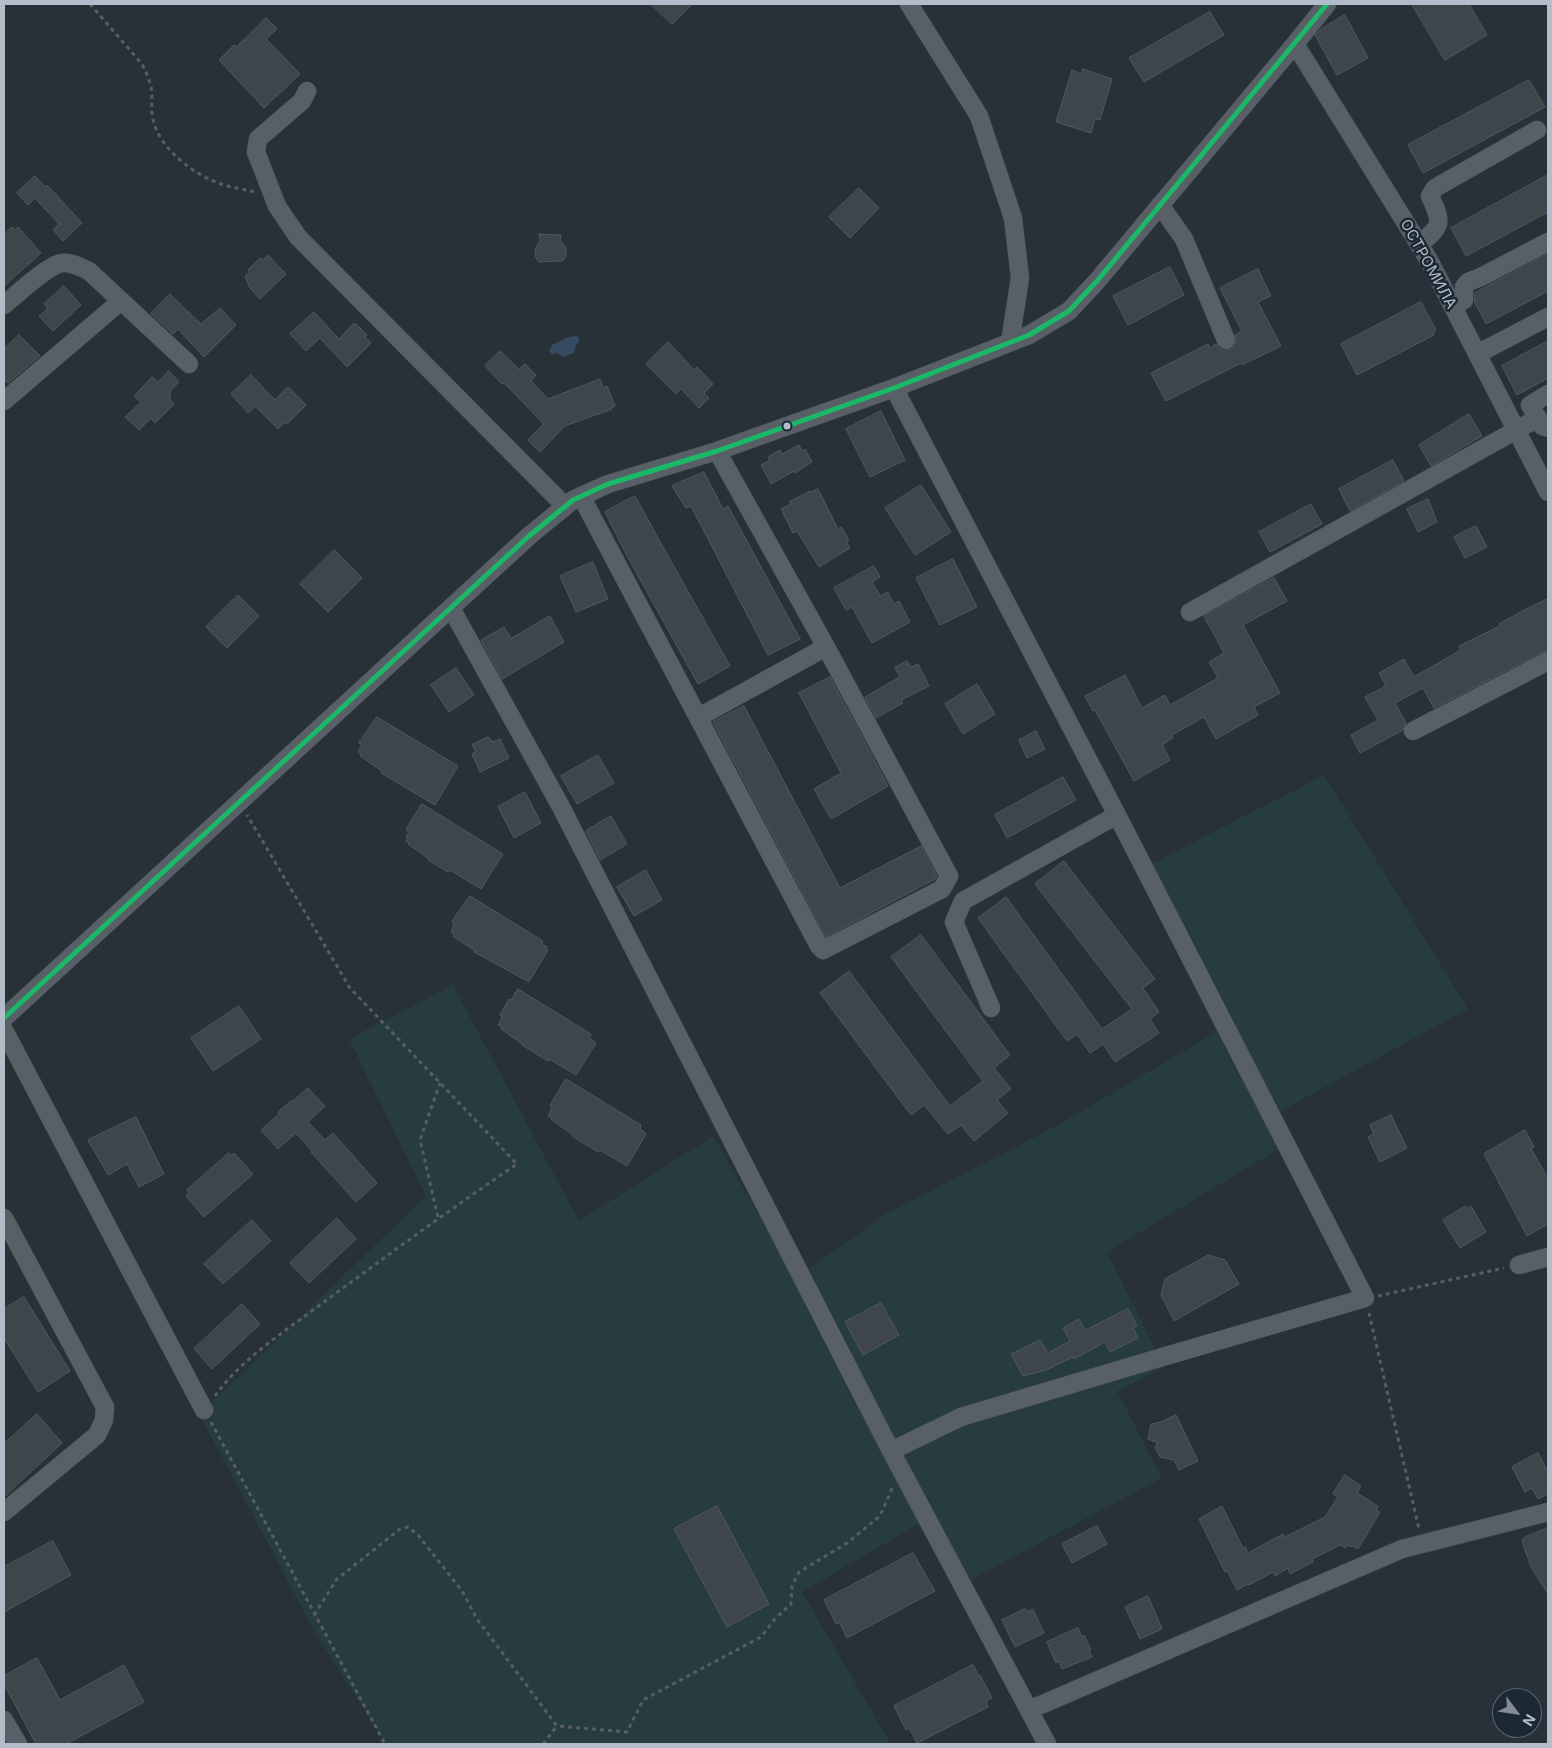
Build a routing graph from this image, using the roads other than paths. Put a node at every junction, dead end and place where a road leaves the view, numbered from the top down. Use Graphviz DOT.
graph roads {
  1 [pos="909,4"];
  2 [pos="1327,4"];
  3 [pos="1295,44"];
  4 [pos="307,91"];
  5 [pos="1537,130"];
  6 [pos="1160,205"];
  7 [pos="1548,242"];
  8 [pos="1419,245"];
  9 [pos="121,301"];
  10 [pos="4,305"];
  11 [pos="1453,307"];
  12 [pos="1548,317"];
  13 [pos="1226,340"];
  14 [pos="1010,342"];
  15 [pos="1477,354"];
  16 [pos="188,364"];
  17 [pos="894,388"];
  18 [pos="1548,394"];
  19 [pos="4,401"];
  20 [pos="1543,423"];
  21 [pos="1517,431"];
  22 [pos="717,451"];
  23 [pos="1548,492"];
  24 [pos="581,496"];
  25 [pos="565,506"];
  26 [pos="451,608"];
  27 [pos="1190,612"];
  28 [pos="826,648"];
  29 [pos="1548,661"];
  30 [pos="699,717"];
  31 [pos="1413,731"];
  32 [pos="1117,815"];
  33 [pos="991,1008"];
  34 [pos="4,1018"];
  35 [pos="4,1030"];
  36 [pos="4,1218"];
  37 [pos="1548,1257"];
  38 [pos="1520,1265"];
  39 [pos="204,1410"];
  40 [pos="891,1451"];
  41 [pos="4,1512"];
  42 [pos="1548,1512"];
  43 [pos="1029,1710"];
  44 [pos="4,1720"];
  45 [pos="18,1744"];
  46 [pos="1046,1744"];
  1 -- 14 [label="street"];
  2 -- 3 [label="street"];
  3 -- 6 [label="street"];
  3 -- 8 [label="street, ОСТРОМИЛА"];
  4 -- 25 [label="street"];
  5 -- 8 [label="street"];
  6 -- 13 [label="street"];
  6 -- 14 [label="street"];
  7 -- 11 [label="street"];
  8 -- 11 [label="street, ОСТРОМИЛА"];
  9 -- 10 [label="street"];
  9 -- 16 [label="street"];
  9 -- 19 [label="street"];
  11 -- 15 [label="street, ОСТРОМИЛА"];
  12 -- 15 [label="street"];
  14 -- 17 [label="street"];
  15 -- 21 [label="street, ОСТРОМИЛА"];
  17 -- 22 [label="street"];
  17 -- 32 [label="street"];
  18 -- 20 [label="street"];
  20 -- 21 [label="street"];
  21 -- 23 [label="street, ОСТРОМИЛА"];
  21 -- 27 [label="street"];
  22 -- 24 [label="street"];
  22 -- 28 [label="street"];
  24 -- 25 [label="street"];
  24 -- 30 [label="street"];
  25 -- 26 [label="street"];
  26 -- 34 [label="street"];
  26 -- 40 [label="street"];
  28 -- 30 [label="street"];
  28 -- 30 [label="street"];
  29 -- 31 [label="street"];
  32 -- 33 [label="street"];
  32 -- 40 [label="street"];
  35 -- 39 [label="street"];
  36 -- 41 [label="street"];
  37 -- 38 [label="street"];
  40 -- 43 [label="street"];
  42 -- 43 [label="street"];
  43 -- 46 [label="street"];
  44 -- 45 [label="street"];
}
